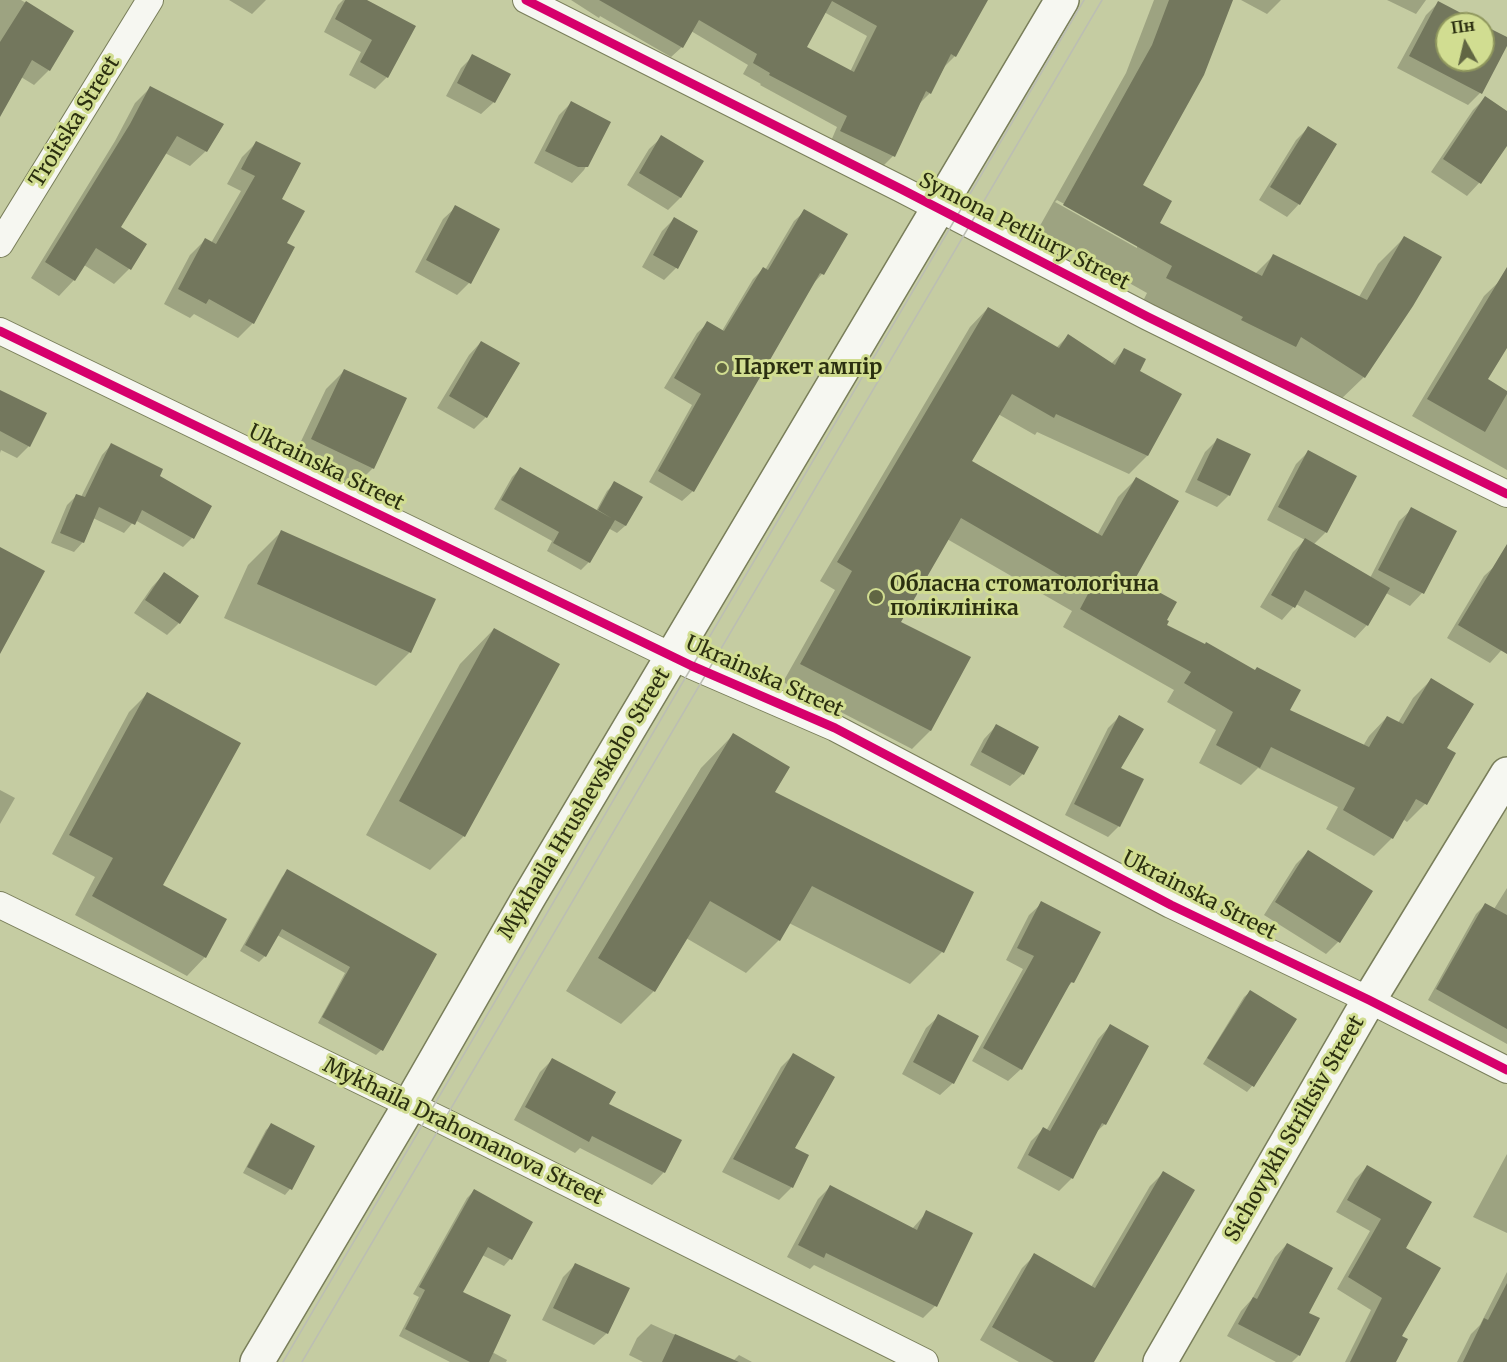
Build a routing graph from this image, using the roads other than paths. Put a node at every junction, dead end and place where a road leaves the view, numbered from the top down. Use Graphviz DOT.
graph roads {
  1 [pos="150,0"];
  2 [pos="526,0"];
  3 [pos="1062,0"];
  4 [pos="940,208"];
  5 [pos="0,244"];
  6 [pos="0,331"];
  7 [pos="1507,495"];
  8 [pos="673,656"];
  9 [pos="1507,774"];
  10 [pos="0,905"];
  11 [pos="1369,1000"];
  12 [pos="1507,1071"];
  13 [pos="409,1106"];
  14 [pos="257,1362"];
  15 [pos="925,1362"];
  16 [pos="1160,1362"];
  1 -- 5 [label="street, Troitska Street"];
  2 -- 4 [label="street, Symona Petliury Street"];
  3 -- 4 [label="main road, Mykhaila Hrushevskoho Street"];
  4 -- 7 [label="street, Symona Petliury Street"];
  4 -- 8 [label="main road, Mykhaila Hrushevskoho Street"];
  6 -- 8 [label="street, Ukrainska Street"];
  8 -- 11 [label="street, Ukrainska Street"];
  8 -- 13 [label="main road, Mykhaila Hrushevskoho Street"];
  9 -- 11 [label="main road, Sichovykh Striltsiv Street"];
  10 -- 13 [label="street, Mykhaila Drahomanova Street"];
  11 -- 12 [label="street, Ukrainska Street"];
  11 -- 16 [label="main road, Sichovykh Striltsiv Street"];
  13 -- 14 [label="main road, Mykhaila Hrushevskoho Street"];
  13 -- 15 [label="street, Mykhaila Drahomanova Street"];
}
